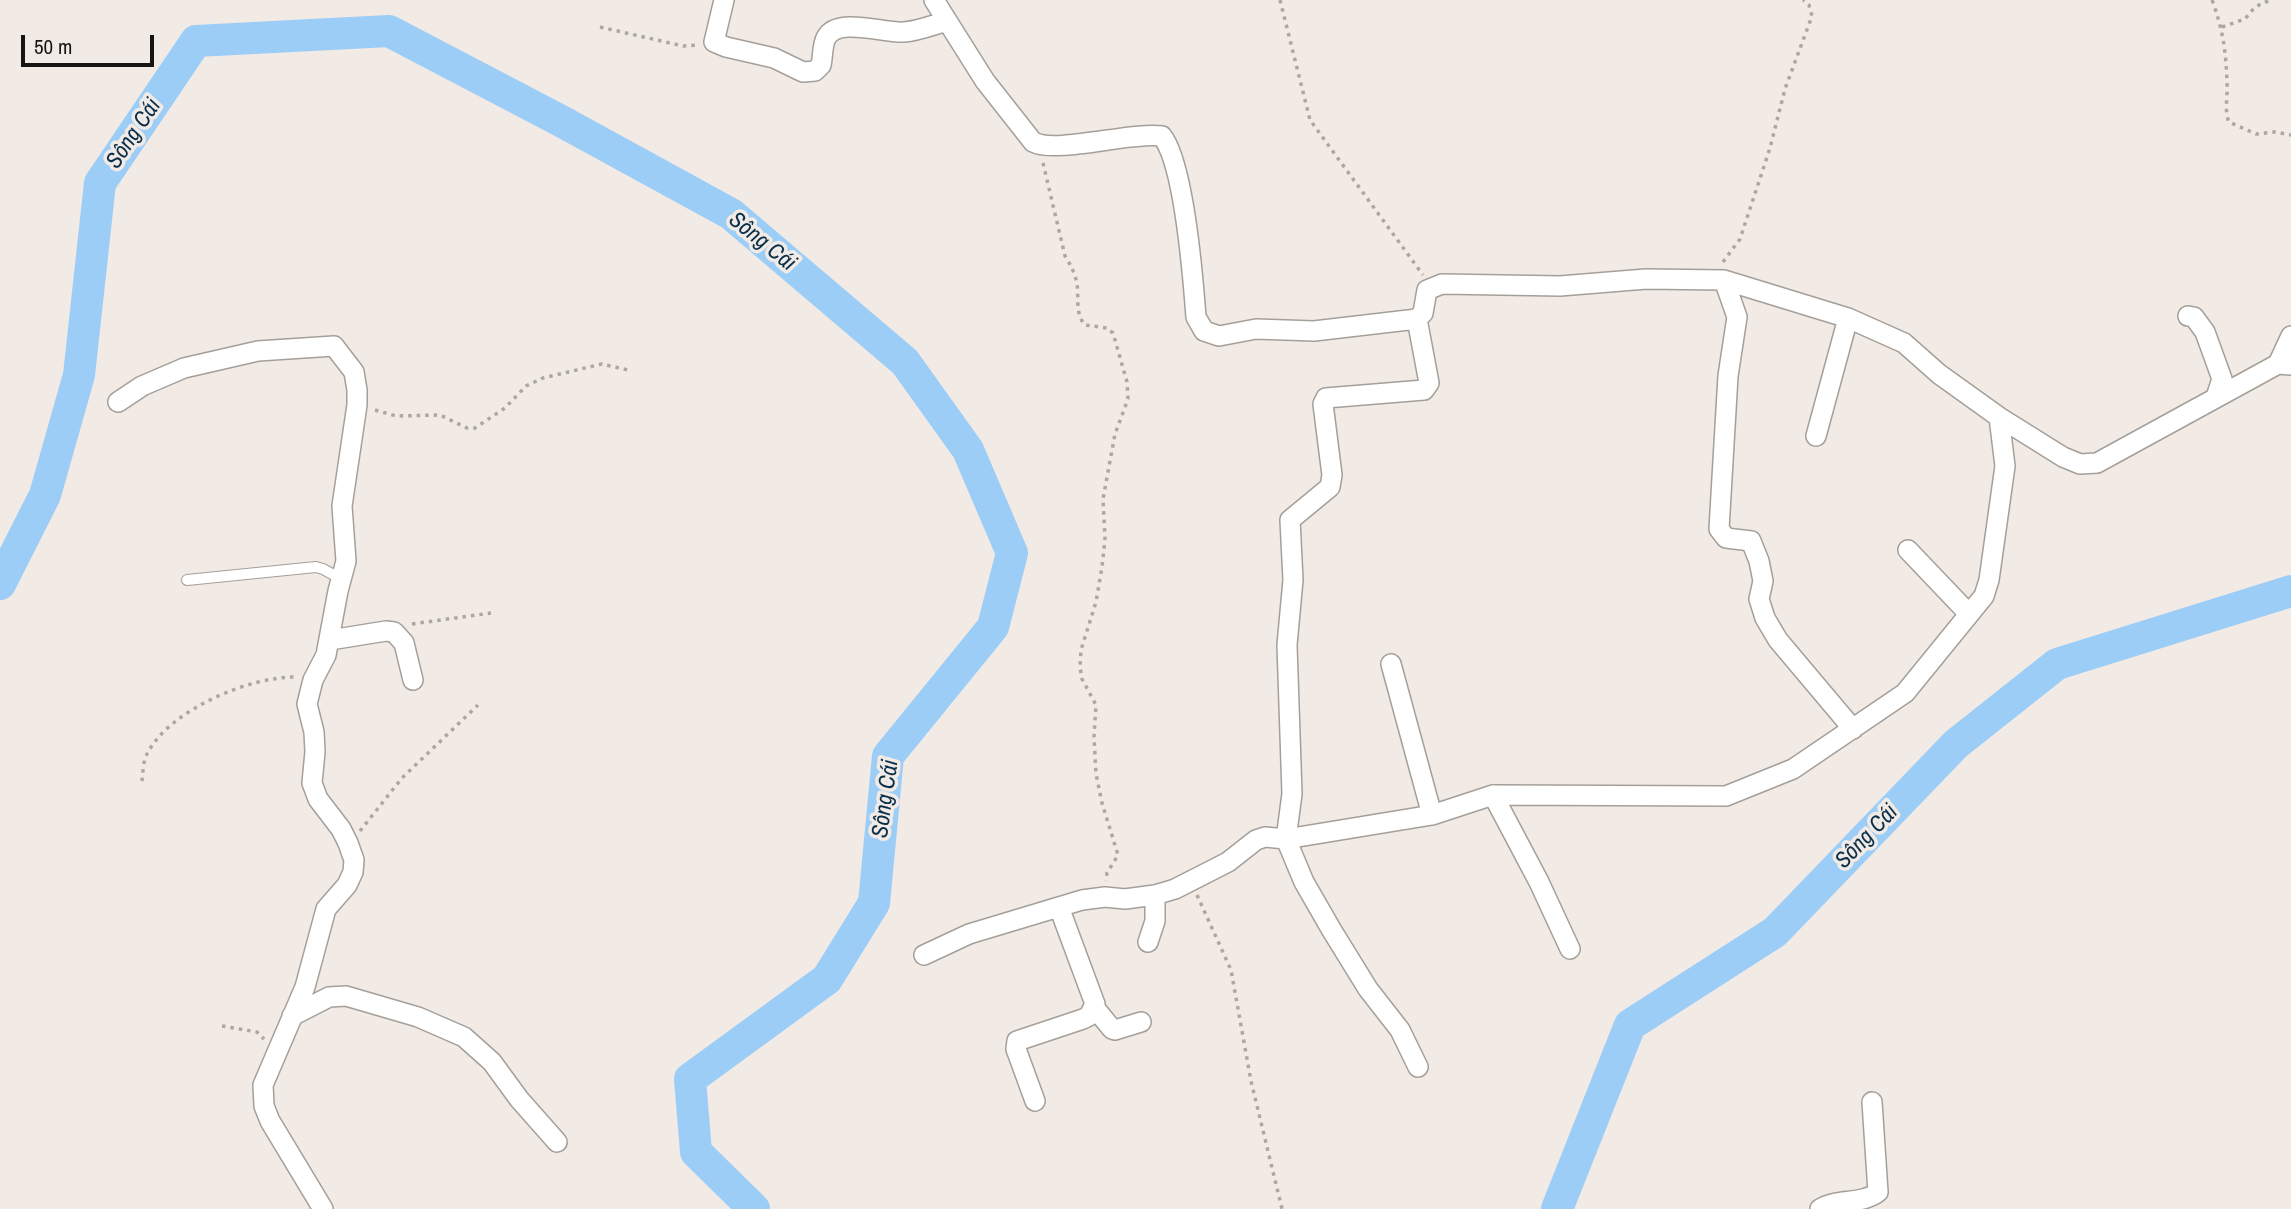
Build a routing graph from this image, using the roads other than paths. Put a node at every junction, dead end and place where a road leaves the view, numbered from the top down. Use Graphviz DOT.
graph roads {
  1 [pos="724,0"];
  2 [pos="934,0"];
  3 [pos="947,21"];
  4 [pos="1718,279"];
  5 [pos="2188,316"];
  6 [pos="1848,318"];
  7 [pos="1417,319"];
  8 [pos="2291,337"];
  9 [pos="2284,364"];
  10 [pos="2217,397"];
  11 [pos="118,402"];
  12 [pos="1999,416"];
  13 [pos="1816,436"];
  14 [pos="1908,550"];
  15 [pos="341,579"];
  16 [pos="187,580"];
  17 [pos="1969,614"];
  18 [pos="330,640"];
  19 [pos="1391,664"];
  20 [pos="413,680"];
  21 [pos="1853,729"];
  22 [pos="1493,795"];
  23 [pos="1432,815"];
  24 [pos="1286,839"];
  25 [pos="1155,895"];
  26 [pos="1059,907"];
  27 [pos="1148,942"];
  28 [pos="1570,949"];
  29 [pos="924,955"];
  30 [pos="1094,1007"];
  31 [pos="292,1016"];
  32 [pos="1141,1022"];
  33 [pos="1418,1067"];
  34 [pos="1035,1101"];
  35 [pos="1871,1102"];
  36 [pos="557,1142"];
  37 [pos="323,1209"];
  38 [pos="1820,1209"];
  1 -- 3 [label="street"];
  2 -- 3 [label="street"];
  3 -- 7 [label="street"];
  4 -- 6 [label="street"];
  4 -- 7 [label="street"];
  4 -- 21 [label="street"];
  5 -- 10 [label="street"];
  6 -- 12 [label="street"];
  6 -- 13 [label="street"];
  7 -- 24 [label="street"];
  8 -- 9 [label="street"];
  9 -- 10 [label="street"];
  10 -- 12 [label="street"];
  11 -- 15 [label="street"];
  12 -- 17 [label="street"];
  14 -- 17 [label="street"];
  15 -- 16 [label="lane"];
  15 -- 18 [label="street"];
  17 -- 21 [label="street"];
  18 -- 20 [label="street"];
  18 -- 31 [label="street"];
  19 -- 23 [label="street"];
  21 -- 22 [label="street"];
  22 -- 23 [label="street"];
  22 -- 28 [label="street"];
  23 -- 24 [label="street"];
  24 -- 25 [label="street"];
  24 -- 33 [label="street"];
  25 -- 26 [label="street"];
  25 -- 27 [label="street"];
  26 -- 29 [label="street"];
  26 -- 30 [label="street"];
  30 -- 32 [label="street"];
  30 -- 34 [label="street"];
  31 -- 36 [label="street"];
  31 -- 37 [label="street"];
  35 -- 38 [label="street"];
}
